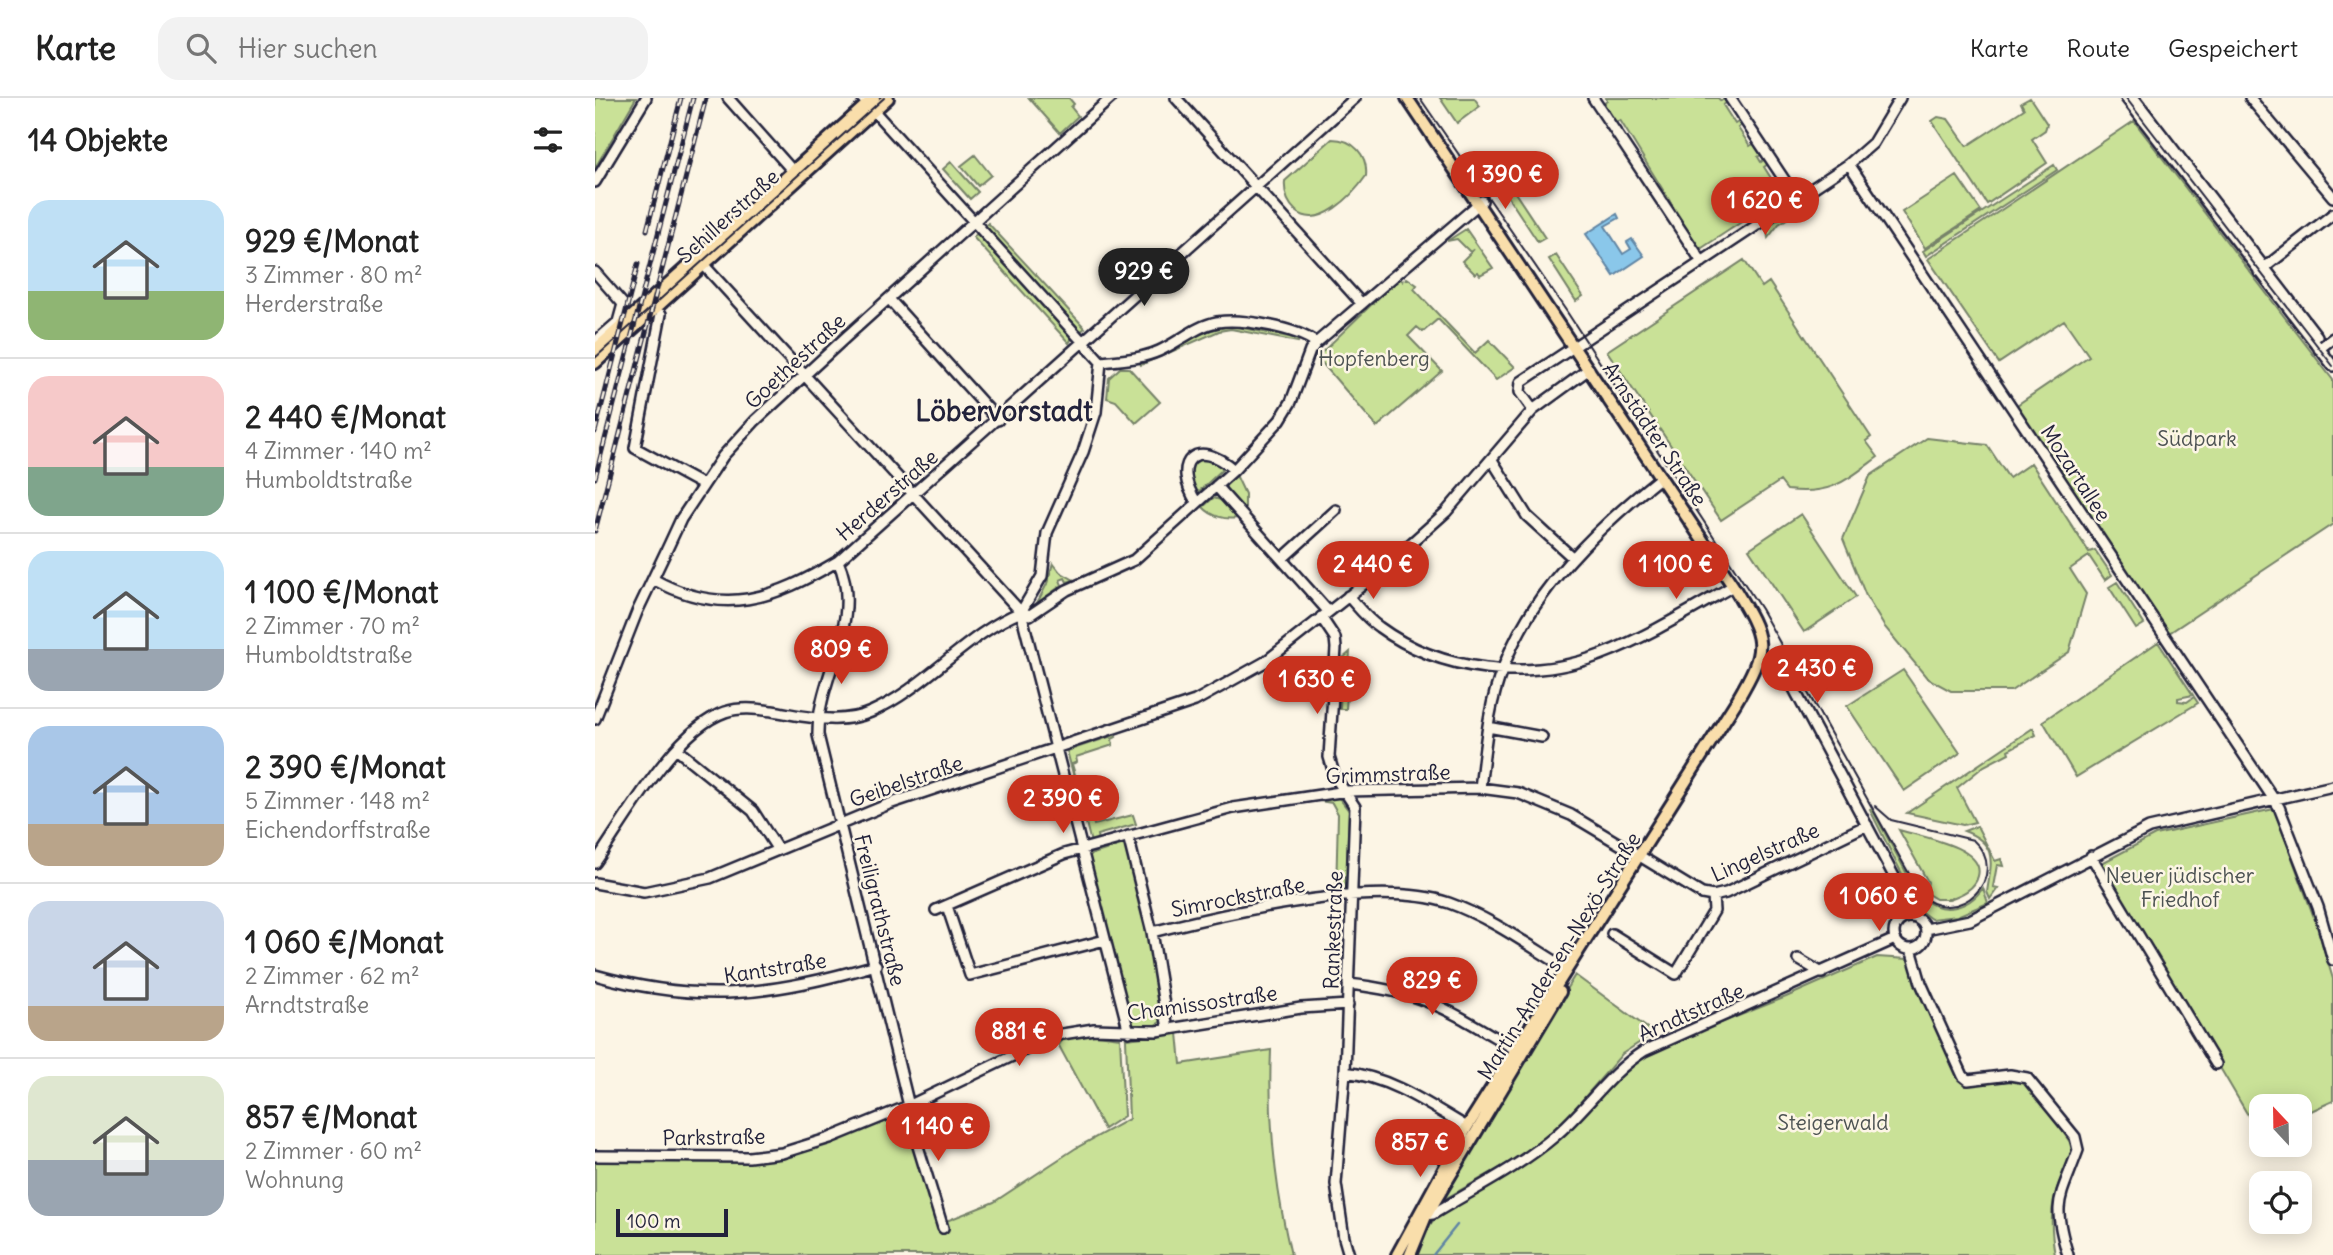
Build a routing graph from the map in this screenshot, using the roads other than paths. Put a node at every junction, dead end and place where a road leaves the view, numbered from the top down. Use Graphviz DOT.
graph roads {
  1 [pos="646,98"];
  2 [pos="728,98"];
  3 [pos="888,98"];
  4 [pos="1111,98"];
  5 [pos="1176,98"];
  6 [pos="1355,98"];
  7 [pos="1407,98"];
  8 [pos="1416,98"];
  9 [pos="1593,98"];
  10 [pos="1730,98"];
  11 [pos="1900,98"];
  12 [pos="2126,98"];
  13 [pos="2134,98"];
  14 [pos="2251,98"];
  15 [pos="869,103"];
  16 [pos="1849,164"];
  17 [pos="792,170"];
  18 [pos="595,182"];
  19 [pos="1256,186"];
  20 [pos="2333,197"];
  21 [pos="1797,199"];
  22 [pos="1480,203"];
  23 [pos="2333,214"];
  24 [pos="975,222"];
  25 [pos="700,261"];
  26 [pos="1702,262"];
  27 [pos="2261,270"];
  28 [pos="595,272"];
  29 [pos="889,299"];
  30 [pos="1362,304"];
  31 [pos="661,314"];
  32 [pos="2333,338"];
  33 [pos="595,342"];
  34 [pos="1083,343"];
  35 [pos="1316,343"];
  36 [pos="1573,346"];
  37 [pos="2321,347"];
  38 [pos="595,350"];
  39 [pos="2333,357"];
  40 [pos="1101,362"];
  41 [pos="595,363"];
  42 [pos="2333,366"];
  43 [pos="1589,369"];
  44 [pos="804,376"];
  45 [pos="1533,410"];
  46 [pos="998,420"];
  47 [pos="1492,460"];
  48 [pos="1234,470"];
  49 [pos="1661,477"];
  50 [pos="702,485"];
  51 [pos="1216,486"];
  52 [pos="913,496"];
  53 [pos="1193,497"];
  54 [pos="1336,510"];
  55 [pos="1573,558"];
  56 [pos="1282,559"];
  57 [pos="838,561"];
  58 [pos="653,579"];
  59 [pos="1733,586"];
  60 [pos="1348,597"];
  61 [pos="1021,612"];
  62 [pos="1325,614"];
  63 [pos="1759,660"];
  64 [pos="1502,670"];
  65 [pos="818,717"];
  66 [pos="595,719"];
  67 [pos="1489,727"];
  68 [pos="1542,737"];
  69 [pos="676,749"];
  70 [pos="1055,749"];
  71 [pos="2333,786"];
  72 [pos="1480,788"];
  73 [pos="1347,791"];
  74 [pos="2275,801"];
  75 [pos="839,822"];
  76 [pos="1867,825"];
  77 [pos="1128,836"];
  78 [pos="778,849"];
  79 [pos="1082,849"];
  80 [pos="1640,856"];
  81 [pos="2091,856"];
  82 [pos="595,863"];
  83 [pos="595,883"];
  84 [pos="1353,897"];
  85 [pos="1713,897"];
  86 [pos="947,906"];
  87 [pos="936,909"];
  88 [pos="1908,916"];
  89 [pos="1926,929"];
  90 [pos="1152,932"];
  91 [pos="1612,934"];
  92 [pos="1895,939"];
  93 [pos="1105,940"];
  94 [pos="1911,949"];
  95 [pos="1798,959"];
  96 [pos="2333,960"];
  97 [pos="876,965"];
  98 [pos="1566,968"];
  99 [pos="1820,974"];
  100 [pos="595,975"];
  101 [pos="1348,984"];
  102 [pos="1347,1005"];
  103 [pos="1168,1029"];
  104 [pos="1129,1032"];
  105 [pos="1515,1049"];
  106 [pos="2215,1065"];
  107 [pos="1345,1072"];
  108 [pos="908,1107"];
  109 [pos="1467,1126"];
  110 [pos="595,1156"];
  111 [pos="1422,1214"];
  112 [pos="943,1228"];
  113 [pos="1349,1255"];
  114 [pos="1397,1255"];
  115 [pos="1410,1255"];
  116 [pos="2068,1255"];
  1 -- 18 [label="street"];
  2 -- 17 [label="street"];
  3 -- 15 [label="main road, Schillerstraße"];
  4 -- 24 [label="street, Goethestraße"];
  5 -- 19 [label="street"];
  6 -- 19 [label="street, Herderstraße"];
  7 -- 22 [label="main road, Arnstädter Straße"];
  8 -- 22 [label="main road, Arnstädter Straße"];
  9 -- 26 [label="street"];
  10 -- 21 [label="street"];
  11 -- 16 [label="street"];
  12 -- 27 [label="street"];
  13 -- 27 [label="street"];
  14 -- 20 [label="street"];
  15 -- 17 [label="main road, Schillerstraße"];
  15 -- 24 [label="street"];
  15 -- 25 [label="main road, Schillerstraße"];
  16 -- 21 [label="street"];
  16 -- 74 [label="street, Mozartallee"];
  17 -- 25 [label="main road, Schillerstraße"];
  19 -- 30 [label="street"];
  19 -- 34 [label="street, Herderstraße"];
  21 -- 26 [label="street"];
  22 -- 30 [label="street"];
  22 -- 36 [label="main road, Arnstädter Straße"];
  23 -- 27 [label="street"];
  24 -- 29 [label="street, Goethestraße"];
  24 -- 34 [label="street"];
  25 -- 38 [label="main road, Schillerstraße"];
  25 -- 41 [label="main road, Schillerstraße"];
  25 -- 44 [label="street"];
  26 -- 36 [label="street"];
  27 -- 37 [label="street"];
  28 -- 33 [label="street"];
  29 -- 44 [label="street, Goethestraße"];
  29 -- 46 [label="street"];
  30 -- 35 [label="street"];
  31 -- 50 [label="street"];
  32 -- 37 [label="street"];
  34 -- 40 [label="street"];
  34 -- 46 [label="street, Herderstraße"];
  35 -- 40 [label="street"];
  35 -- 48 [label="street"];
  36 -- 43 [label="main road, Arnstädter Straße"];
  36 -- 45 [label="street"];
  37 -- 39 [label="street"];
  37 -- 42 [label="street"];
  40 -- 61 [label="street"];
  43 -- 45 [label="street, Geibelstraße"];
  43 -- 49 [label="main road, Arnstädter Straße"];
  44 -- 50 [label="street, Goethestraße"];
  44 -- 52 [label="street"];
  45 -- 47 [label="street, Geibelstraße"];
  46 -- 52 [label="street, Herderstraße"];
  47 -- 55 [label="street"];
  47 -- 60 [label="street, Geibelstraße"];
  48 -- 51 [label="street"];
  48 -- 53 [label="street"];
  49 -- 55 [label="street"];
  49 -- 59 [label="main road, Arnstädter Straße"];
  50 -- 58 [label="street, Goethestraße"];
  51 -- 53 [label="street"];
  51 -- 56 [label="street, Rankestraße"];
  52 -- 57 [label="street, Herderstraße"];
  52 -- 61 [label="street"];
  53 -- 61 [label="street"];
  54 -- 56 [label="street"];
  55 -- 64 [label="street"];
  56 -- 62 [label="street, Rankestraße"];
  57 -- 58 [label="street, Herderstraße"];
  57 -- 65 [label="street, Freiligrathstraße"];
  58 -- 66 [label="street, Goethestraße"];
  59 -- 63 [label="main road, Arnstädter Straße"];
  59 -- 64 [label="street"];
  60 -- 62 [label="street, Geibelstraße"];
  60 -- 64 [label="street"];
  61 -- 65 [label="street"];
  61 -- 70 [label="street"];
  62 -- 70 [label="street, Geibelstraße"];
  62 -- 73 [label="street, Rankestraße"];
  63 -- 76 [label="street"];
  63 -- 80 [label="main road, Martin-Andersen-Nexö-Straße"];
  64 -- 67 [label="street"];
  65 -- 69 [label="street"];
  65 -- 75 [label="street, Freiligrathstraße"];
  67 -- 68 [label="street"];
  67 -- 72 [label="street"];
  69 -- 78 [label="street"];
  69 -- 82 [label="street"];
  70 -- 75 [label="street, Geibelstraße"];
  70 -- 79 [label="street"];
  71 -- 74 [label="street"];
  72 -- 73 [label="street, Grimmstraße"];
  72 -- 80 [label="street, Grimmstraße"];
  73 -- 77 [label="street, Grimmstraße"];
  73 -- 84 [label="street, Rankestraße"];
  74 -- 81 [label="street"];
  74 -- 96 [label="street, Mozartallee"];
  75 -- 78 [label="street, Geibelstraße"];
  75 -- 97 [label="street, Freiligrathstraße"];
  76 -- 85 [label="street, Lingelstraße"];
  76 -- 88 [label="street"];
  77 -- 79 [label="street, Grimmstraße"];
  77 -- 90 [label="street"];
  78 -- 83 [label="street, Geibelstraße"];
  79 -- 86 [label="street, Grimmstraße"];
  79 -- 93 [label="street"];
  80 -- 85 [label="street, Lingelstraße"];
  80 -- 98 [label="main road, Martin-Andersen-Nexö-Straße"];
  80 -- 111 [label="main road, Martin-Andersen-Nexö-Straße"];
  81 -- 89 [label="street"];
  81 -- 106 [label="street"];
  84 -- 90 [label="street, Simrockstraße"];
  84 -- 98 [label="street, Simrockstraße"];
  84 -- 101 [label="street, Rankestraße"];
  85 -- 91 [label="street"];
  86 -- 87 [label="street, Grimmstraße"];
  86 -- 93 [label="street"];
  88 -- 89 [label="street"];
  88 -- 92 [label="street"];
  89 -- 94 [label="street"];
  90 -- 103 [label="street"];
  92 -- 94 [label="street"];
  92 -- 99 [label="street, Arndtstraße"];
  93 -- 104 [label="street"];
  94 -- 116 [label="street"];
  95 -- 99 [label="street"];
  97 -- 100 [label="street, Kantstraße"];
  97 -- 108 [label="street, Freiligrathstraße"];
  98 -- 105 [label="main road, Martin-Andersen-Nexö-Straße"];
  99 -- 111 [label="street, Arndtstraße"];
  101 -- 102 [label="street, Rankestraße"];
  101 -- 105 [label="street"];
  102 -- 103 [label="street, Chamissostraße"];
  102 -- 107 [label="street, Rankestraße"];
  103 -- 104 [label="street, Chamissostraße"];
  104 -- 108 [label="street, Chamissostraße"];
  105 -- 109 [label="main road, Martin-Andersen-Nexö-Straße"];
  107 -- 109 [label="street"];
  107 -- 113 [label="street, Rankestraße"];
  108 -- 110 [label="street, Parkstraße"];
  108 -- 112 [label="street, Freiligrathstraße"];
  109 -- 111 [label="main road, Martin-Andersen-Nexö-Straße"];
  111 -- 114 [label="main road"];
  111 -- 115 [label="main road"];
}
